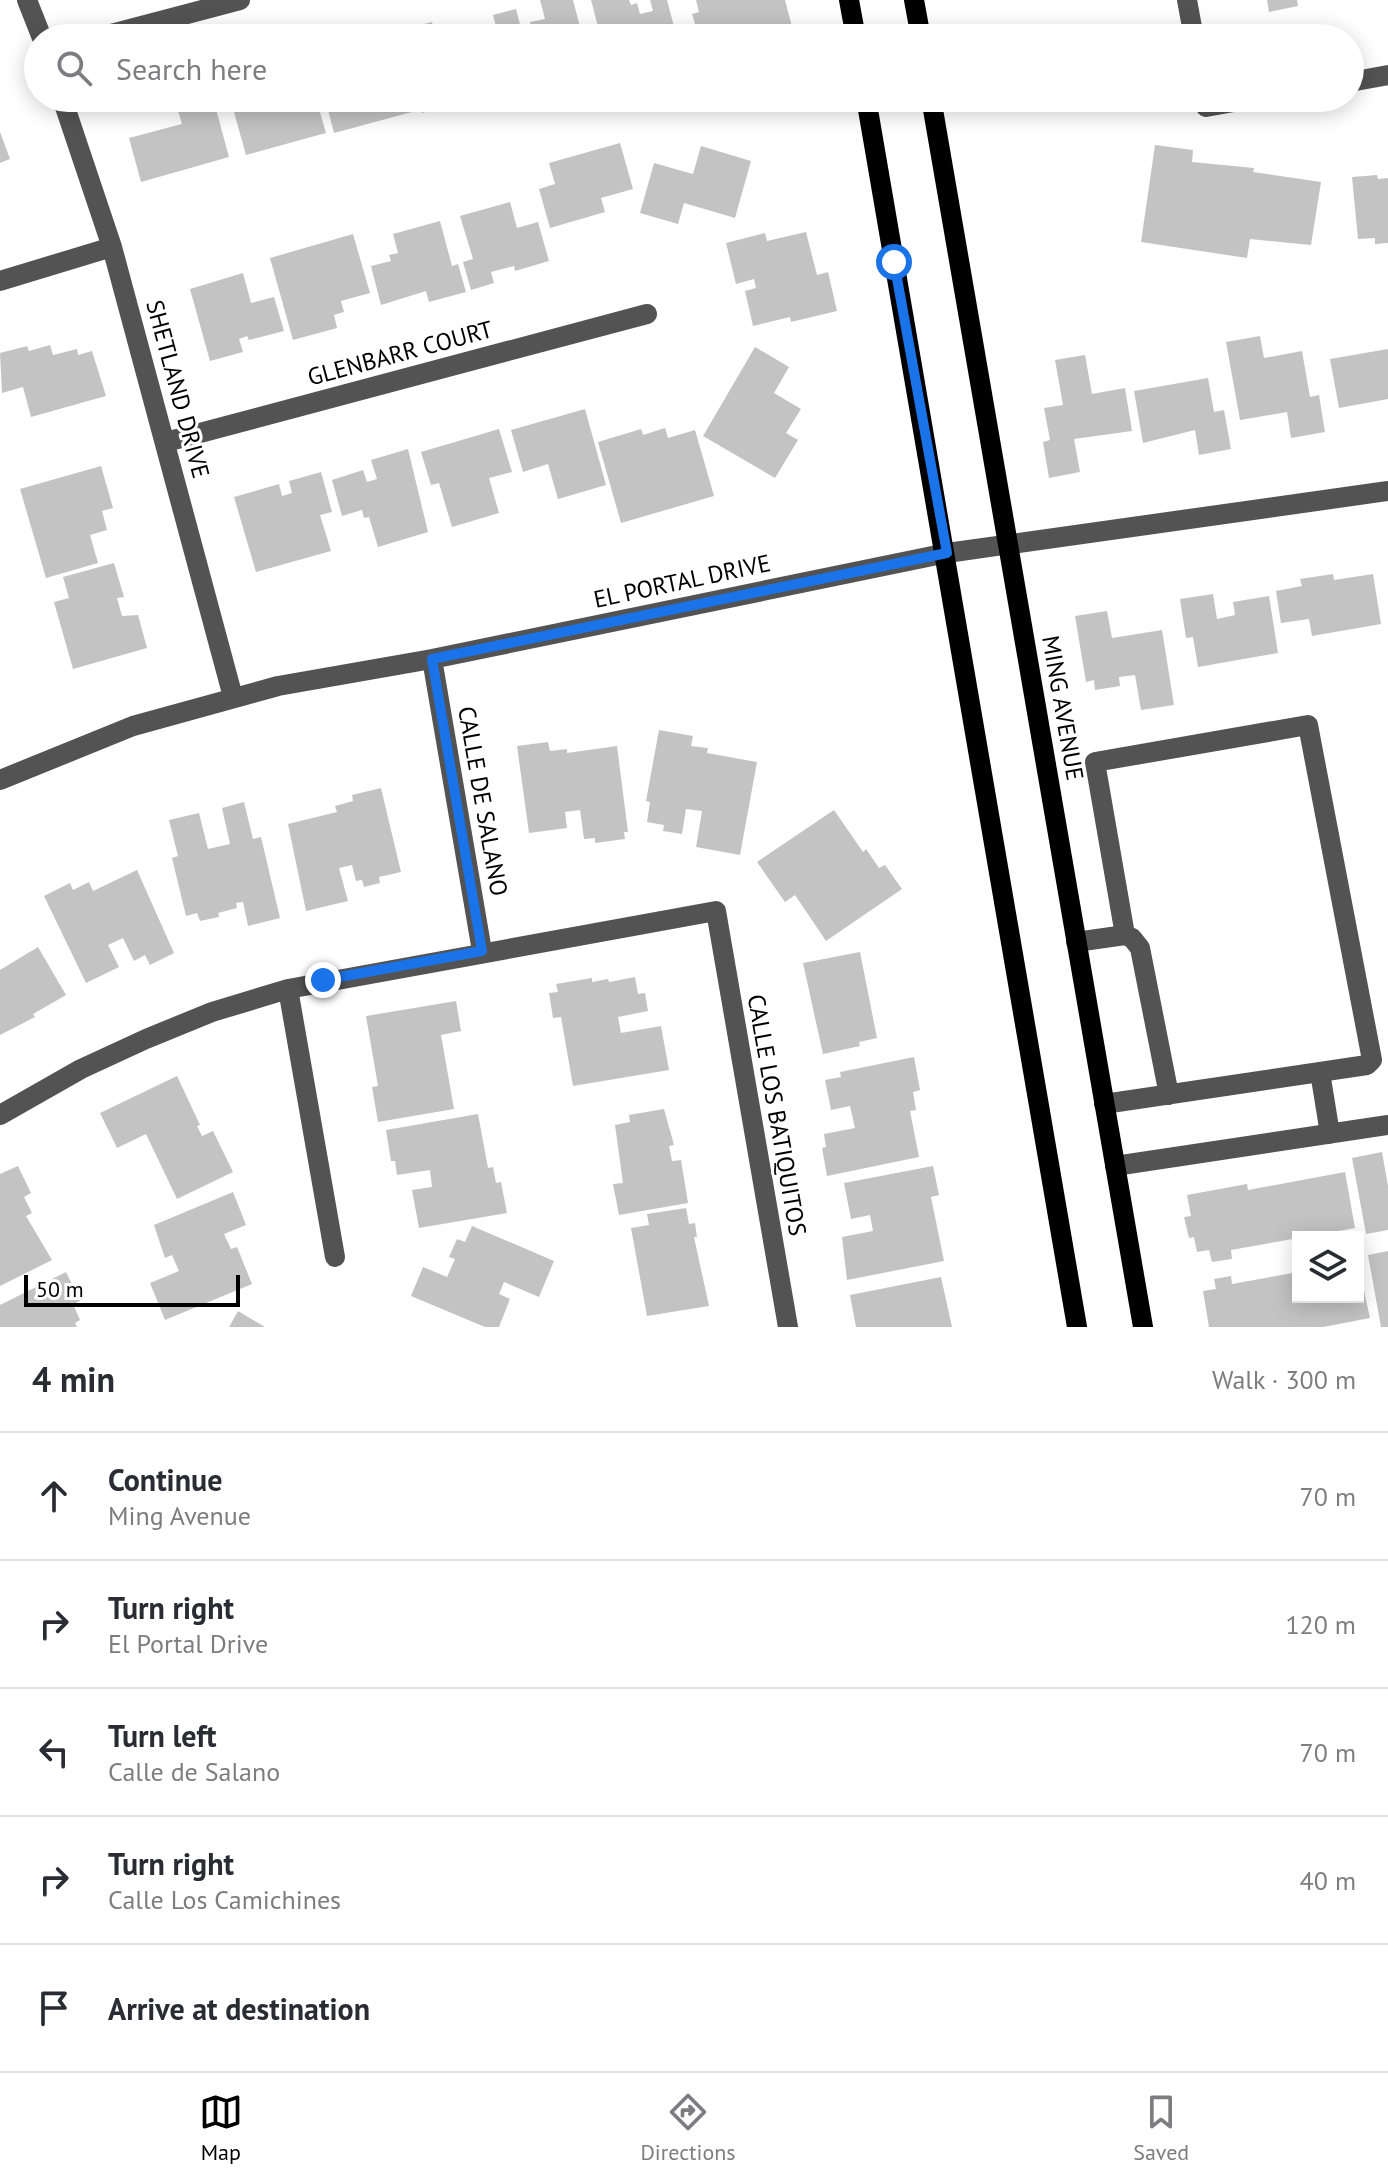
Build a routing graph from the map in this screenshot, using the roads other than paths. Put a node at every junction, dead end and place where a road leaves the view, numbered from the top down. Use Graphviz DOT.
graph roads {
  1 [pos="27,0"];
  2 [pos="240,0"];
  3 [pos="849,0"];
  4 [pos="914,0"];
  5 [pos="1187,0"];
  6 [pos="36,24"];
  7 [pos="149,24"];
  8 [pos="853,24"];
  9 [pos="918,24"];
  10 [pos="1191,24"];
  11 [pos="1388,75"];
  12 [pos="1364,79"];
  13 [pos="67,112"];
  14 [pos="868,112"];
  15 [pos="933,112"];
  16 [pos="112,247"];
  17 [pos="0,281"];
  18 [pos="647,314"];
  19 [pos="166,442"];
  20 [pos="1388,491"];
  21 [pos="1008,542"];
  22 [pos="947,553"];
  23 [pos="432,659"];
  24 [pos="233,697"];
  25 [pos="0,780"];
  26 [pos="1125,935"];
  27 [pos="1076,942"];
  28 [pos="482,951"];
  29 [pos="288,989"];
  30 [pos="1320,1072"];
  31 [pos="1169,1095"];
  32 [pos="1104,1104"];
  33 [pos="0,1115"];
  34 [pos="1388,1125"];
  35 [pos="1330,1134"];
  36 [pos="1115,1166"];
  37 [pos="335,1257"];
  38 [pos="788,1327"];
  39 [pos="1077,1327"];
  40 [pos="1143,1327"];
  1 -- 6 [label="street"];
  2 -- 7 [label="street"];
  3 -- 8 [label="main road"];
  4 -- 9 [label="main road"];
  5 -- 10 [label="street"];
  11 -- 12 [label="street"];
  13 -- 16 [label="street, SHETLAND DRIVE"];
  14 -- 22 [label="main road"];
  15 -- 21 [label="main road, MING AVENUE"];
  16 -- 17 [label="street"];
  16 -- 19 [label="street, SHETLAND DRIVE"];
  18 -- 19 [label="street, GLENBARR COURT"];
  19 -- 24 [label="street, SHETLAND DRIVE"];
  20 -- 21 [label="street, EL PORTAL DRIVE"];
  21 -- 22 [label="street, EL PORTAL DRIVE"];
  21 -- 27 [label="main road, MING AVENUE"];
  22 -- 23 [label="street, EL PORTAL DRIVE"];
  22 -- 39 [label="main road"];
  23 -- 24 [label="street, EL PORTAL DRIVE"];
  23 -- 28 [label="street, CALLE DE SALANO"];
  24 -- 25 [label="street, EL PORTAL DRIVE"];
  26 -- 27 [label="street"];
  26 -- 30 [label="street"];
  26 -- 31 [label="street"];
  27 -- 32 [label="main road, MING AVENUE"];
  28 -- 29 [label="street"];
  28 -- 38 [label="street, CALLE LOS BATIQUITOS"];
  29 -- 33 [label="street"];
  29 -- 37 [label="street"];
  30 -- 31 [label="street"];
  30 -- 35 [label="street"];
  31 -- 32 [label="street"];
  32 -- 36 [label="main road, MING AVENUE"];
  34 -- 35 [label="street"];
  35 -- 36 [label="street"];
  36 -- 40 [label="main road, MING AVENUE"];
}
